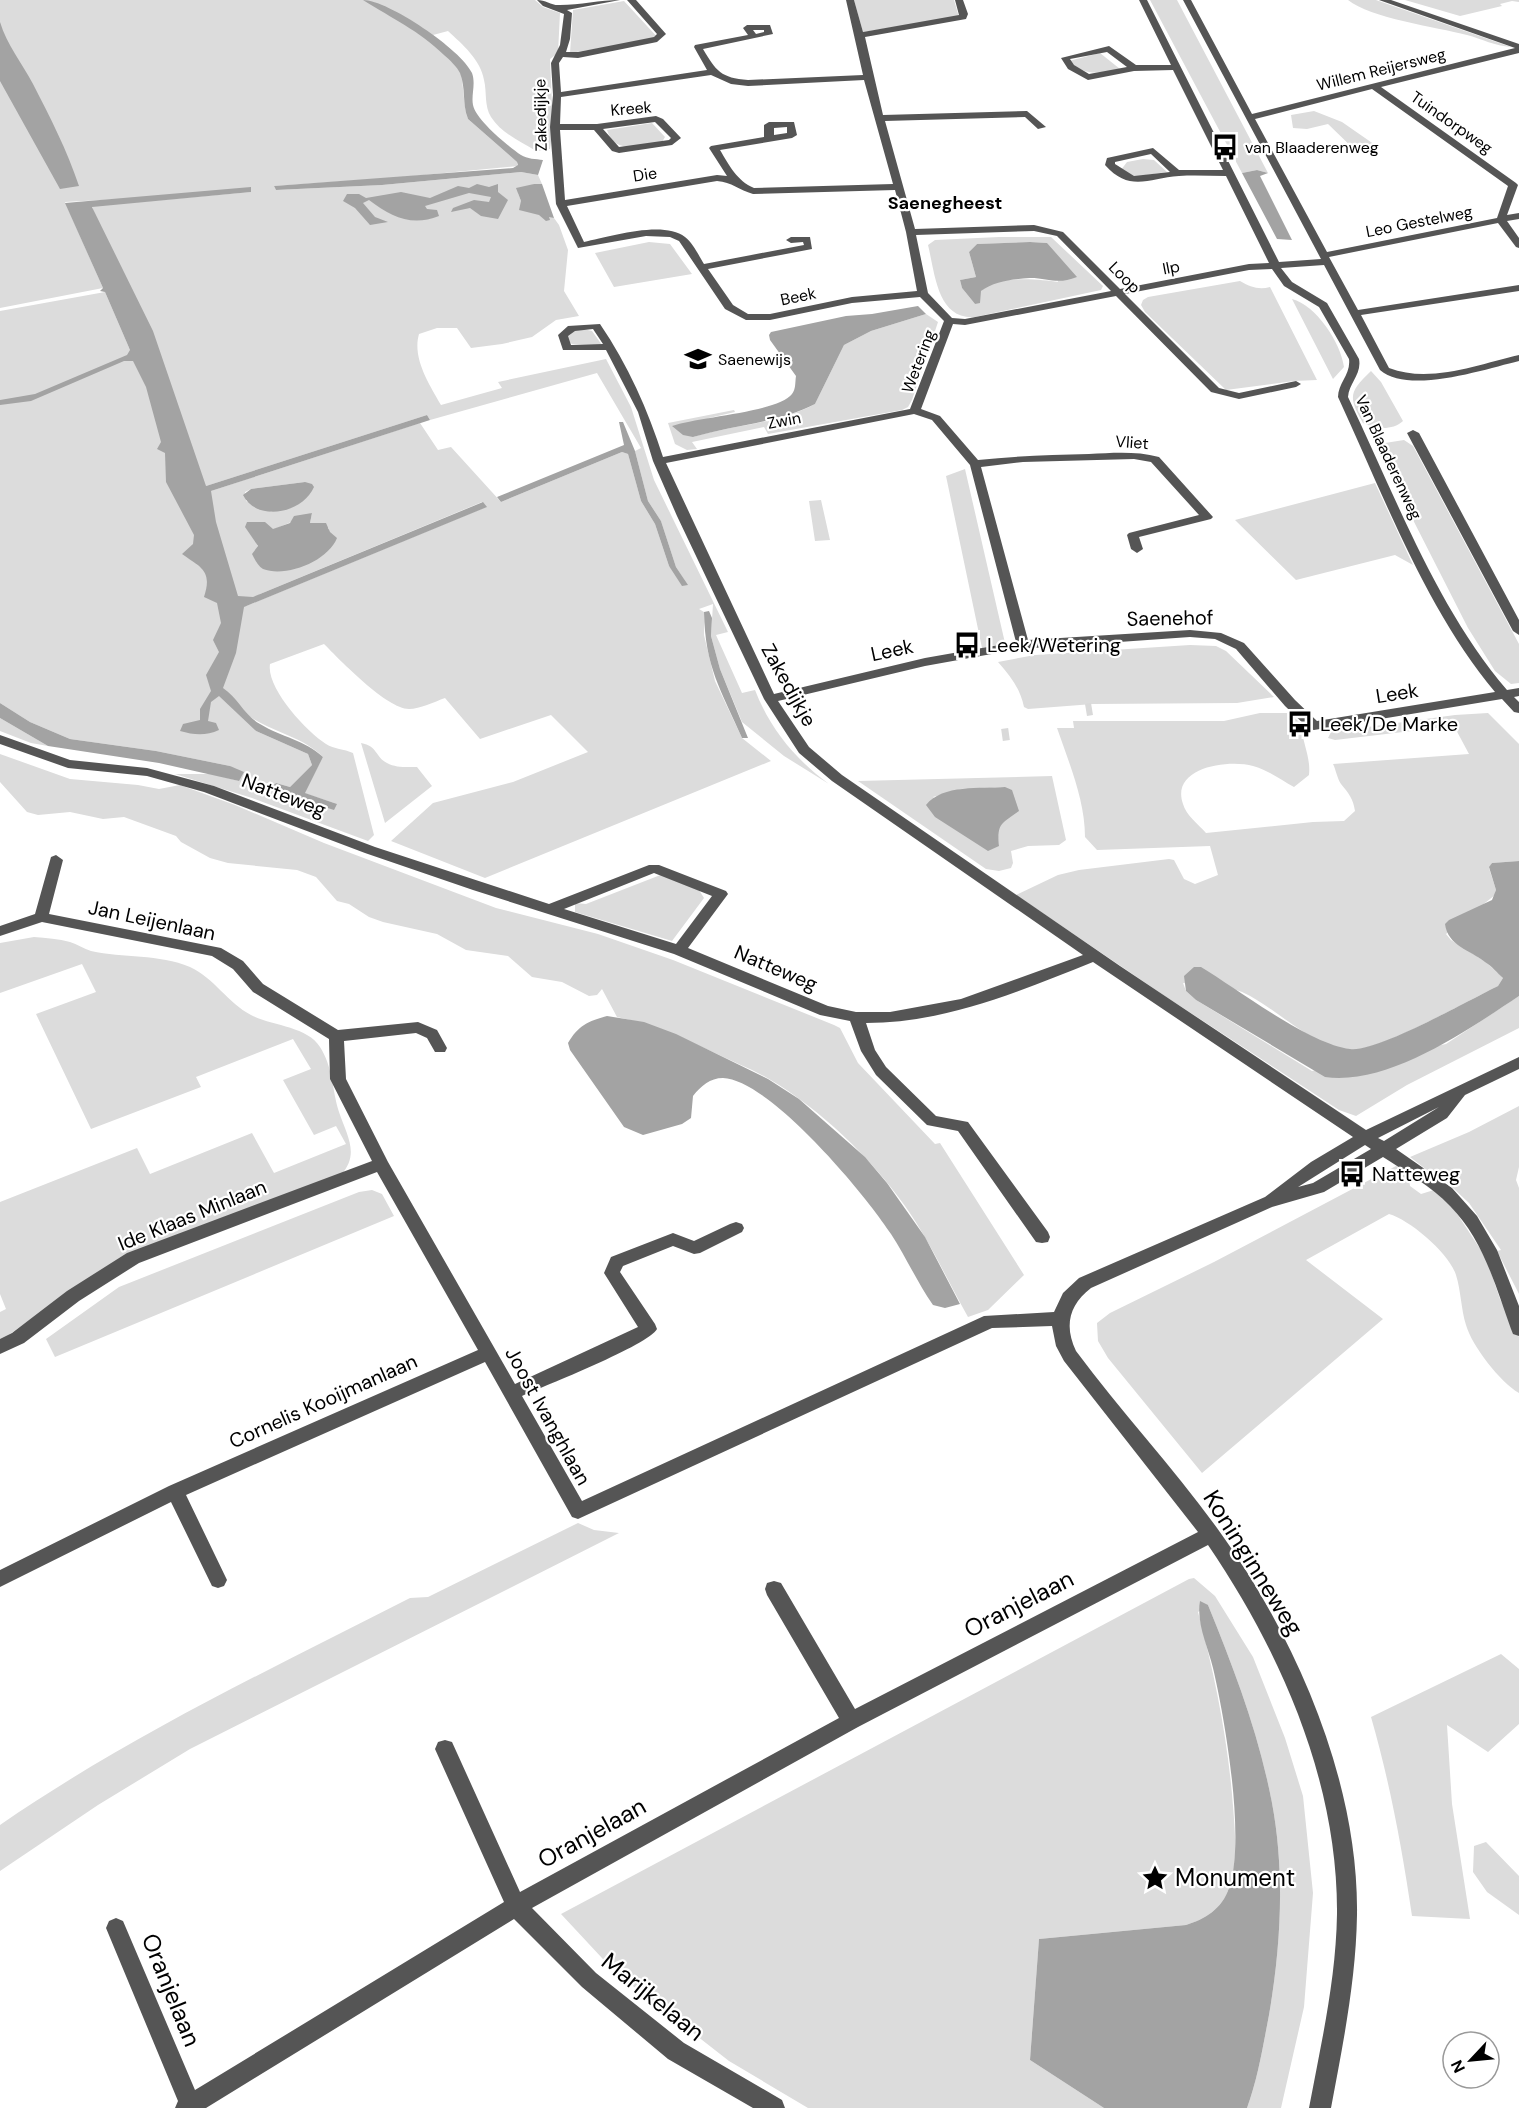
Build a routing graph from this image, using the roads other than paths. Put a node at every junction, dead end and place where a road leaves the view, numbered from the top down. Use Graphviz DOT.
graph roads {
  1 [pos="541,0"];
  2 [pos="616,0"];
  3 [pos="631,0"];
  4 [pos="850,0"];
  5 [pos="959,0"];
  6 [pos="1143,0"];
  7 [pos="1187,0"];
  8 [pos="1383,0"];
  9 [pos="560,8"];
  10 [pos="860,35"];
  11 [pos="754,37"];
  12 [pos="1519,49"];
  13 [pos="562,54"];
  14 [pos="1177,67"];
  15 [pos="1134,68"];
  16 [pos="712,72"];
  17 [pos="868,77"];
  18 [pos="1375,87"];
  19 [pos="558,95"];
  20 [pos="1251,117"];
  21 [pos="881,118"];
  22 [pos="555,126"];
  23 [pos="597,127"];
  24 [pos="1041,127"];
  25 [pos="770,138"];
  26 [pos="1177,173"];
  27 [pos="1228,173"];
  28 [pos="734,179"];
  29 [pos="1516,186"];
  30 [pos="898,187"];
  31 [pos="561,204"];
  32 [pos="1519,216"];
  33 [pos="1501,220"];
  34 [pos="911,232"];
  35 [pos="791,240"];
  36 [pos="1519,245"];
  37 [pos="581,246"];
  38 [pos="1326,258"];
  39 [pos="1274,265"];
  40 [pos="702,267"];
  41 [pos="1519,288"];
  42 [pos="1118,292"];
  43 [pos="923,294"];
  44 [pos="1356,313"];
  45 [pos="949,321"];
  46 [pos="610,347"];
  47 [pos="1519,358"];
  48 [pos="1296,384"];
  49 [pos="915,411"];
  50 [pos="1413,433"];
  51 [pos="659,461"];
  52 [pos="975,464"];
  53 [pos="1137,549"];
  54 [pos="1519,631"];
  55 [pos="1023,645"];
  56 [pos="1519,692"];
  57 [pos="1504,695"];
  58 [pos="770,699"];
  59 [pos="1290,703"];
  60 [pos="1519,709"];
  61 [pos="0,739"];
  62 [pos="56,860"];
  63 [pos="548,910"];
  64 [pos="41,917"];
  65 [pos="0,931"];
  66 [pos="679,950"];
  67 [pos="1095,956"];
  68 [pos="857,1019"];
  69 [pos="336,1036"];
  70 [pos="440,1048"];
  71 [pos="1519,1063"];
  72 [pos="1460,1091"];
  73 [pos="1365,1136"];
  74 [pos="1385,1148"];
  75 [pos="381,1164"];
  76 [pos="1268,1202"];
  77 [pos="736,1228"];
  78 [pos="1042,1237"];
  79 [pos="1059,1319"];
  80 [pos="1519,1329"];
  81 [pos="0,1347"];
  82 [pos="489,1353"];
  83 [pos="512,1393"];
  84 [pos="175,1491"];
  85 [pos="1211,1534"];
  86 [pos="0,1579"];
  87 [pos="218,1580"];
  88 [pos="774,1589"];
  89 [pos="851,1721"];
  90 [pos="445,1749"];
  91 [pos="516,1906"];
  92 [pos="116,1928"];
  93 [pos="189,2107"];
  94 [pos="774,2108"];
  95 [pos="1320,2108"];
  1 -- 9 [label="street"];
  2 -- 9 [label="street"];
  3 -- 13 [label="street"];
  4 -- 10 [label="street"];
  5 -- 10 [label="street"];
  6 -- 14 [label="street, Van Blaaderenweg"];
  7 -- 20 [label="street, Van Blaaderenweg"];
  8 -- 12 [label="street"];
  9 -- 13 [label="street, Zakedijkje"];
  10 -- 17 [label="street"];
  11 -- 16 [label="street"];
  12 -- 18 [label="street, Willem Reijersweg"];
  13 -- 19 [label="street, Zakedijkje"];
  14 -- 15 [label="street"];
  14 -- 27 [label="street, Van Blaaderenweg"];
  15 -- 15 [label="street"];
  16 -- 17 [label="street"];
  16 -- 19 [label="street"];
  17 -- 21 [label="street"];
  18 -- 20 [label="street, Willem Reijersweg"];
  18 -- 29 [label="street, Tuindorpweg"];
  19 -- 22 [label="street, Zakedijkje"];
  20 -- 38 [label="street, Van Blaaderenweg"];
  21 -- 24 [label="street"];
  21 -- 30 [label="street"];
  22 -- 23 [label="street, Kreek"];
  22 -- 31 [label="street, Zakedijkje"];
  23 -- 23 [label="street, Kreek"];
  25 -- 28 [label="street"];
  26 -- 26 [label="street"];
  26 -- 27 [label="street"];
  27 -- 39 [label="street, Van Blaaderenweg"];
  28 -- 30 [label="street, Die"];
  28 -- 31 [label="street, Die"];
  29 -- 33 [label="street, Tuindorpweg"];
  30 -- 34 [label="street"];
  31 -- 37 [label="street, Zakedijkje"];
  32 -- 33 [label="street, Leo Gestelweg"];
  33 -- 36 [label="street"];
  33 -- 38 [label="street, Leo Gestelweg"];
  34 -- 42 [label="street, Loop"];
  34 -- 43 [label="street"];
  35 -- 40 [label="street"];
  37 -- 40 [label="street, Beek"];
  38 -- 39 [label="street, Ilp"];
  38 -- 44 [label="street, Van Blaaderenweg"];
  39 -- 42 [label="street, Ilp"];
  39 -- 57 [label="street, Van Blaaderenweg"];
  40 -- 43 [label="street, Beek"];
  41 -- 44 [label="street"];
  42 -- 45 [label="street, Ilp"];
  42 -- 48 [label="street, Loop"];
  43 -- 45 [label="street, Wetering"];
  44 -- 47 [label="street, Van Blaaderenweg"];
  45 -- 49 [label="street, Wetering"];
  46 -- 51 [label="street, Zakedijkje"];
  49 -- 51 [label="street, Zwin"];
  49 -- 52 [label="street, Wetering"];
  50 -- 54 [label="street, Van Blaaderenweg"];
  51 -- 58 [label="street, Zakedijkje"];
  52 -- 53 [label="street, Vliet"];
  52 -- 55 [label="street, Wetering"];
  55 -- 58 [label="street, Leek"];
  55 -- 59 [label="street, Saenehof"];
  56 -- 57 [label="street, Leek"];
  57 -- 59 [label="street, Leek"];
  57 -- 60 [label="street, Van Blaaderenweg"];
  58 -- 67 [label="street, Zakedijkje"];
  61 -- 63 [label="street, Natteweg"];
  62 -- 64 [label="street"];
  63 -- 66 [label="street, Natteweg"];
  63 -- 66 [label="street"];
  64 -- 65 [label="street"];
  64 -- 69 [label="street, Jan Leijenlaan"];
  66 -- 68 [label="street, Natteweg"];
  67 -- 68 [label="street, Natteweg"];
  67 -- 73 [label="street"];
  68 -- 78 [label="street"];
  69 -- 70 [label="street"];
  69 -- 75 [label="street, Joost Ivanghlaan"];
  71 -- 72 [label="street"];
  72 -- 73 [label="street"];
  72 -- 74 [label="street"];
  73 -- 74 [label="street"];
  73 -- 76 [label="street"];
  74 -- 76 [label="street"];
  74 -- 80 [label="street"];
  75 -- 81 [label="street, Ide Klaas Minlaan"];
  75 -- 82 [label="street, Joost Ivanghlaan"];
  76 -- 79 [label="street"];
  77 -- 83 [label="street"];
  79 -- 83 [label="street, Joost Ivanghlaan"];
  79 -- 85 [label="street, Koninginneweg"];
  82 -- 83 [label="street, Joost Ivanghlaan"];
  82 -- 84 [label="street, Cornelis Kooijmanlaan"];
  84 -- 86 [label="street, Cornelis Kooijmanlaan"];
  84 -- 87 [label="street"];
  85 -- 89 [label="street, Oranjelaan"];
  85 -- 95 [label="street, Koninginneweg"];
  88 -- 89 [label="street"];
  89 -- 91 [label="street, Oranjelaan"];
  90 -- 91 [label="street"];
  91 -- 93 [label="street, Oranjelaan"];
  91 -- 94 [label="street, Marijkelaan"];
  92 -- 93 [label="street, Oranjelaan"];
}
